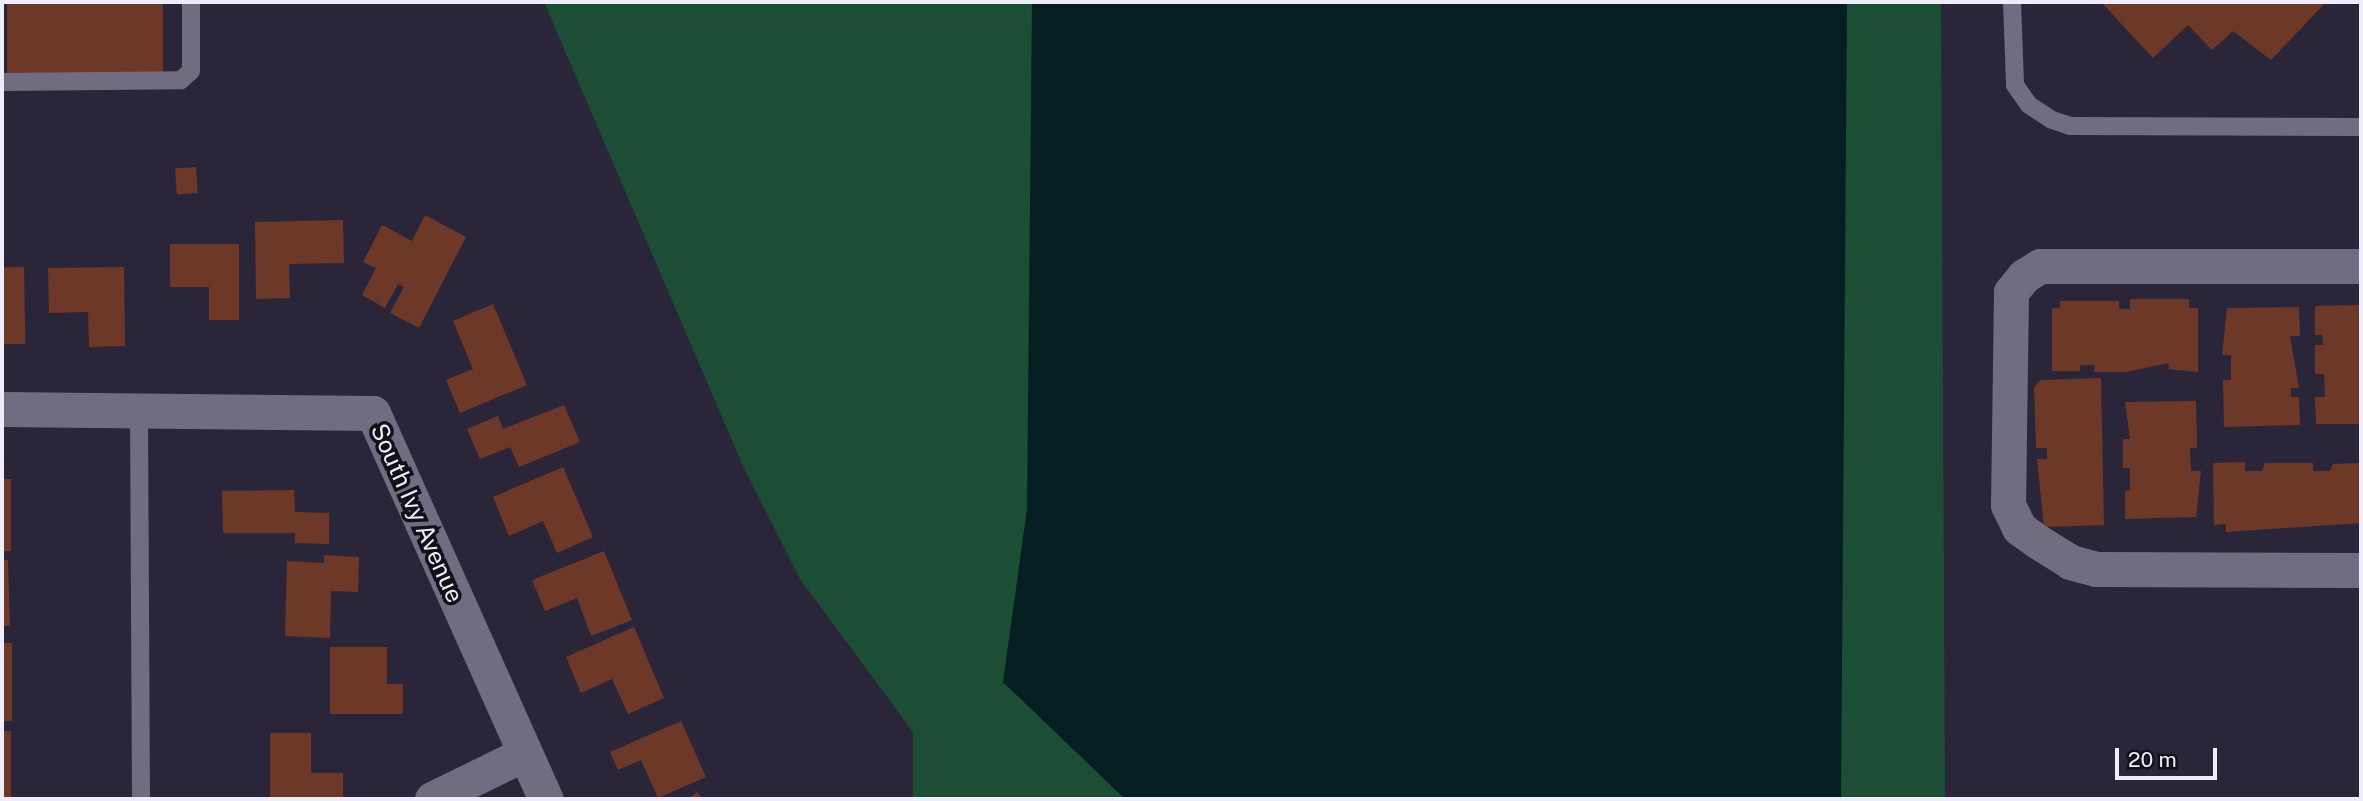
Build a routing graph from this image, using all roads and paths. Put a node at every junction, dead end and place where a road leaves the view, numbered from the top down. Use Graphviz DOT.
graph roads {
  1 [pos="191,2"];
  2 [pos="2012,2"];
  3 [pos="2,82"];
  4 [pos="2361,127"];
  5 [pos="2361,266"];
  6 [pos="2,409"];
  7 [pos="139,415"];
  8 [pos="2361,570"];
  9 [pos="524,754"];
  10 [pos="141,799"];
  11 [pos="432,799"];
  12 [pos="546,799"];
  1 -- 3 [label="lane"];
  2 -- 4 [label="lane"];
  5 -- 8 [label="street"];
  6 -- 7 [label="street, South Ivy Avenue"];
  7 -- 9 [label="street, South Ivy Avenue"];
  7 -- 10 [label="lane"];
  9 -- 11 [label="street"];
  9 -- 12 [label="street, South Ivy Avenue"];
}
